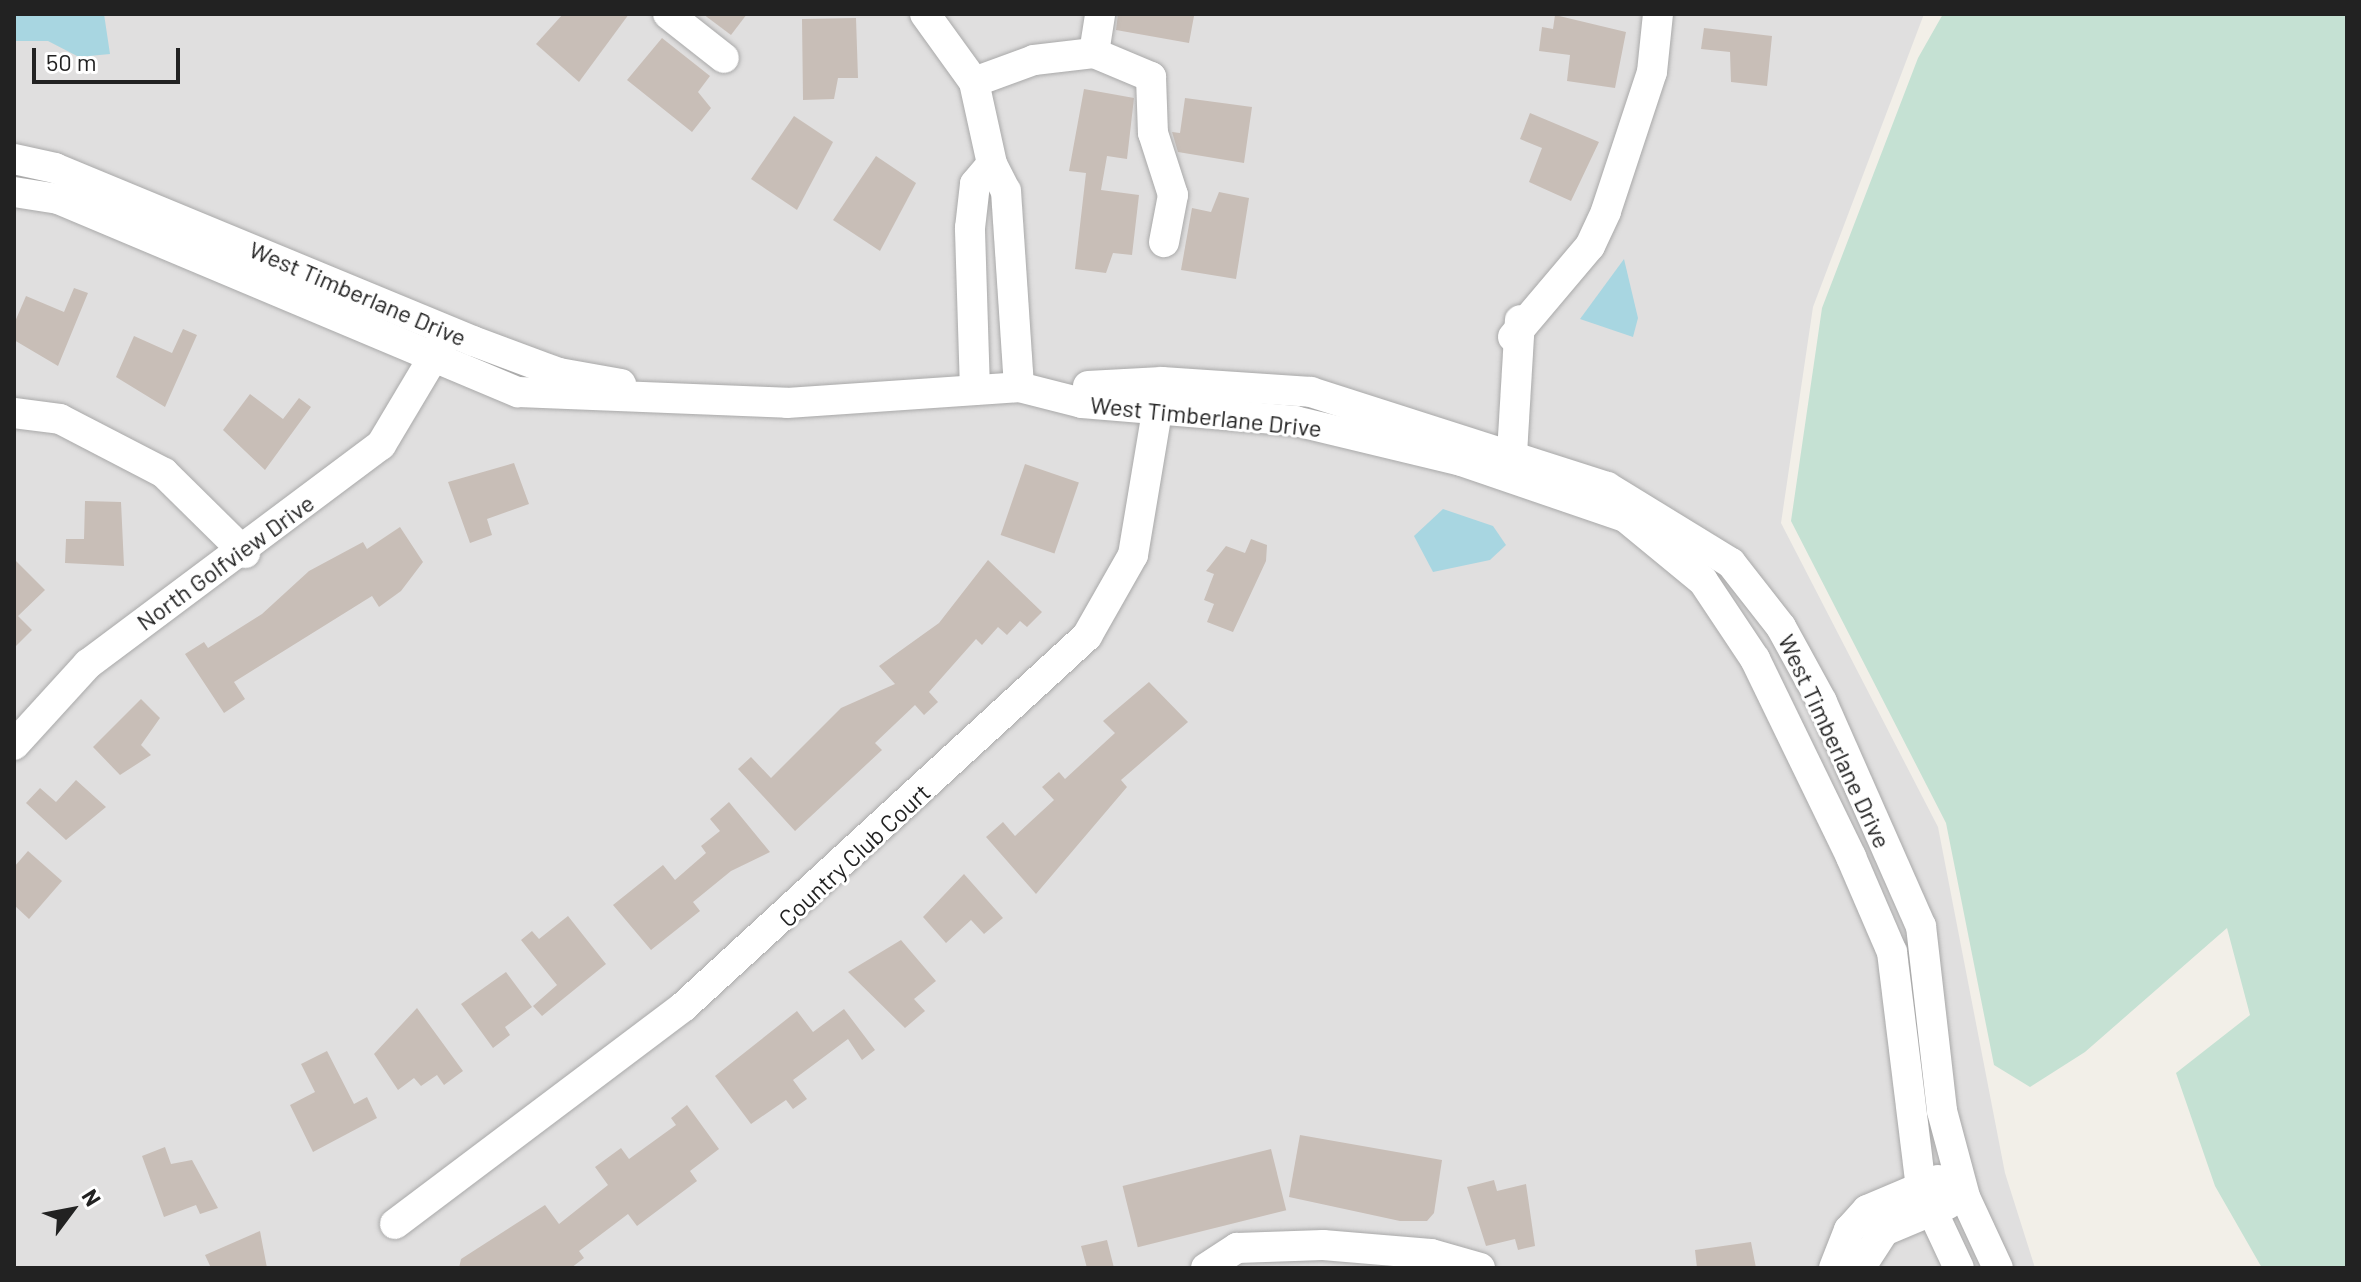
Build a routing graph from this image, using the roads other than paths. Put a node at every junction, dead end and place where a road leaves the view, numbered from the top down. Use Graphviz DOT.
graph roads {
  1 [pos="668,14"];
  2 [pos="925,14"];
  3 [pos="1100,14"];
  4 [pos="1658,14"];
  5 [pos="1094,53"];
  6 [pos="724,58"];
  7 [pos="974,82"];
  8 [pos="14,159"];
  9 [pos="992,164"];
  10 [pos="14,192"];
  11 [pos="1164,242"];
  12 [pos="446,330"];
  13 [pos="437,359"];
  14 [pos="1027,388"];
  15 [pos="975,390"];
  16 [pos="1160,394"];
  17 [pos="709,399"];
  18 [pos="14,413"];
  19 [pos="1512,454"];
  20 [pos="245,553"];
  21 [pos="14,745"];
  22 [pos="1961,1184"];
  23 [pos="1926,1199"];
  24 [pos="395,1224"];
  25 [pos="1206,1268"];
  26 [pos="1480,1268"];
  27 [pos="1834,1268"];
  28 [pos="1860,1268"];
  29 [pos="1959,1268"];
  30 [pos="1998,1268"];
  1 -- 6 [label="street"];
  2 -- 7 [label="street"];
  3 -- 5 [label="street"];
  4 -- 19 [label="street"];
  5 -- 7 [label="street"];
  5 -- 11 [label="street"];
  7 -- 9 [label="street"];
  8 -- 12 [label="street, West Timberlane Drive"];
  9 -- 14 [label="street"];
  9 -- 15 [label="street"];
  10 -- 13 [label="street, West Timberlane Drive"];
  12 -- 13 [label="street, North Golfview Drive"];
  12 -- 17 [label="street, West Timberlane Drive"];
  13 -- 17 [label="street, West Timberlane Drive"];
  13 -- 20 [label="street, North Golfview Drive"];
  14 -- 15 [label="street, West Timberlane Drive"];
  14 -- 16 [label="street, West Timberlane Drive"];
  15 -- 17 [label="street, West Timberlane Drive"];
  16 -- 19 [label="street, West Timberlane Drive"];
  16 -- 23 [label="street, West Timberlane Drive"];
  16 -- 24 [label="street, Country Club Court"];
  18 -- 20 [label="street"];
  19 -- 22 [label="street, West Timberlane Drive"];
  20 -- 21 [label="street, North Golfview Drive"];
  22 -- 23 [label="street"];
  22 -- 30 [label="street, West Timberlane Drive"];
  23 -- 27 [label="street"];
  23 -- 28 [label="street"];
  23 -- 29 [label="street, West Timberlane Drive"];
  25 -- 26 [label="street"];
}
